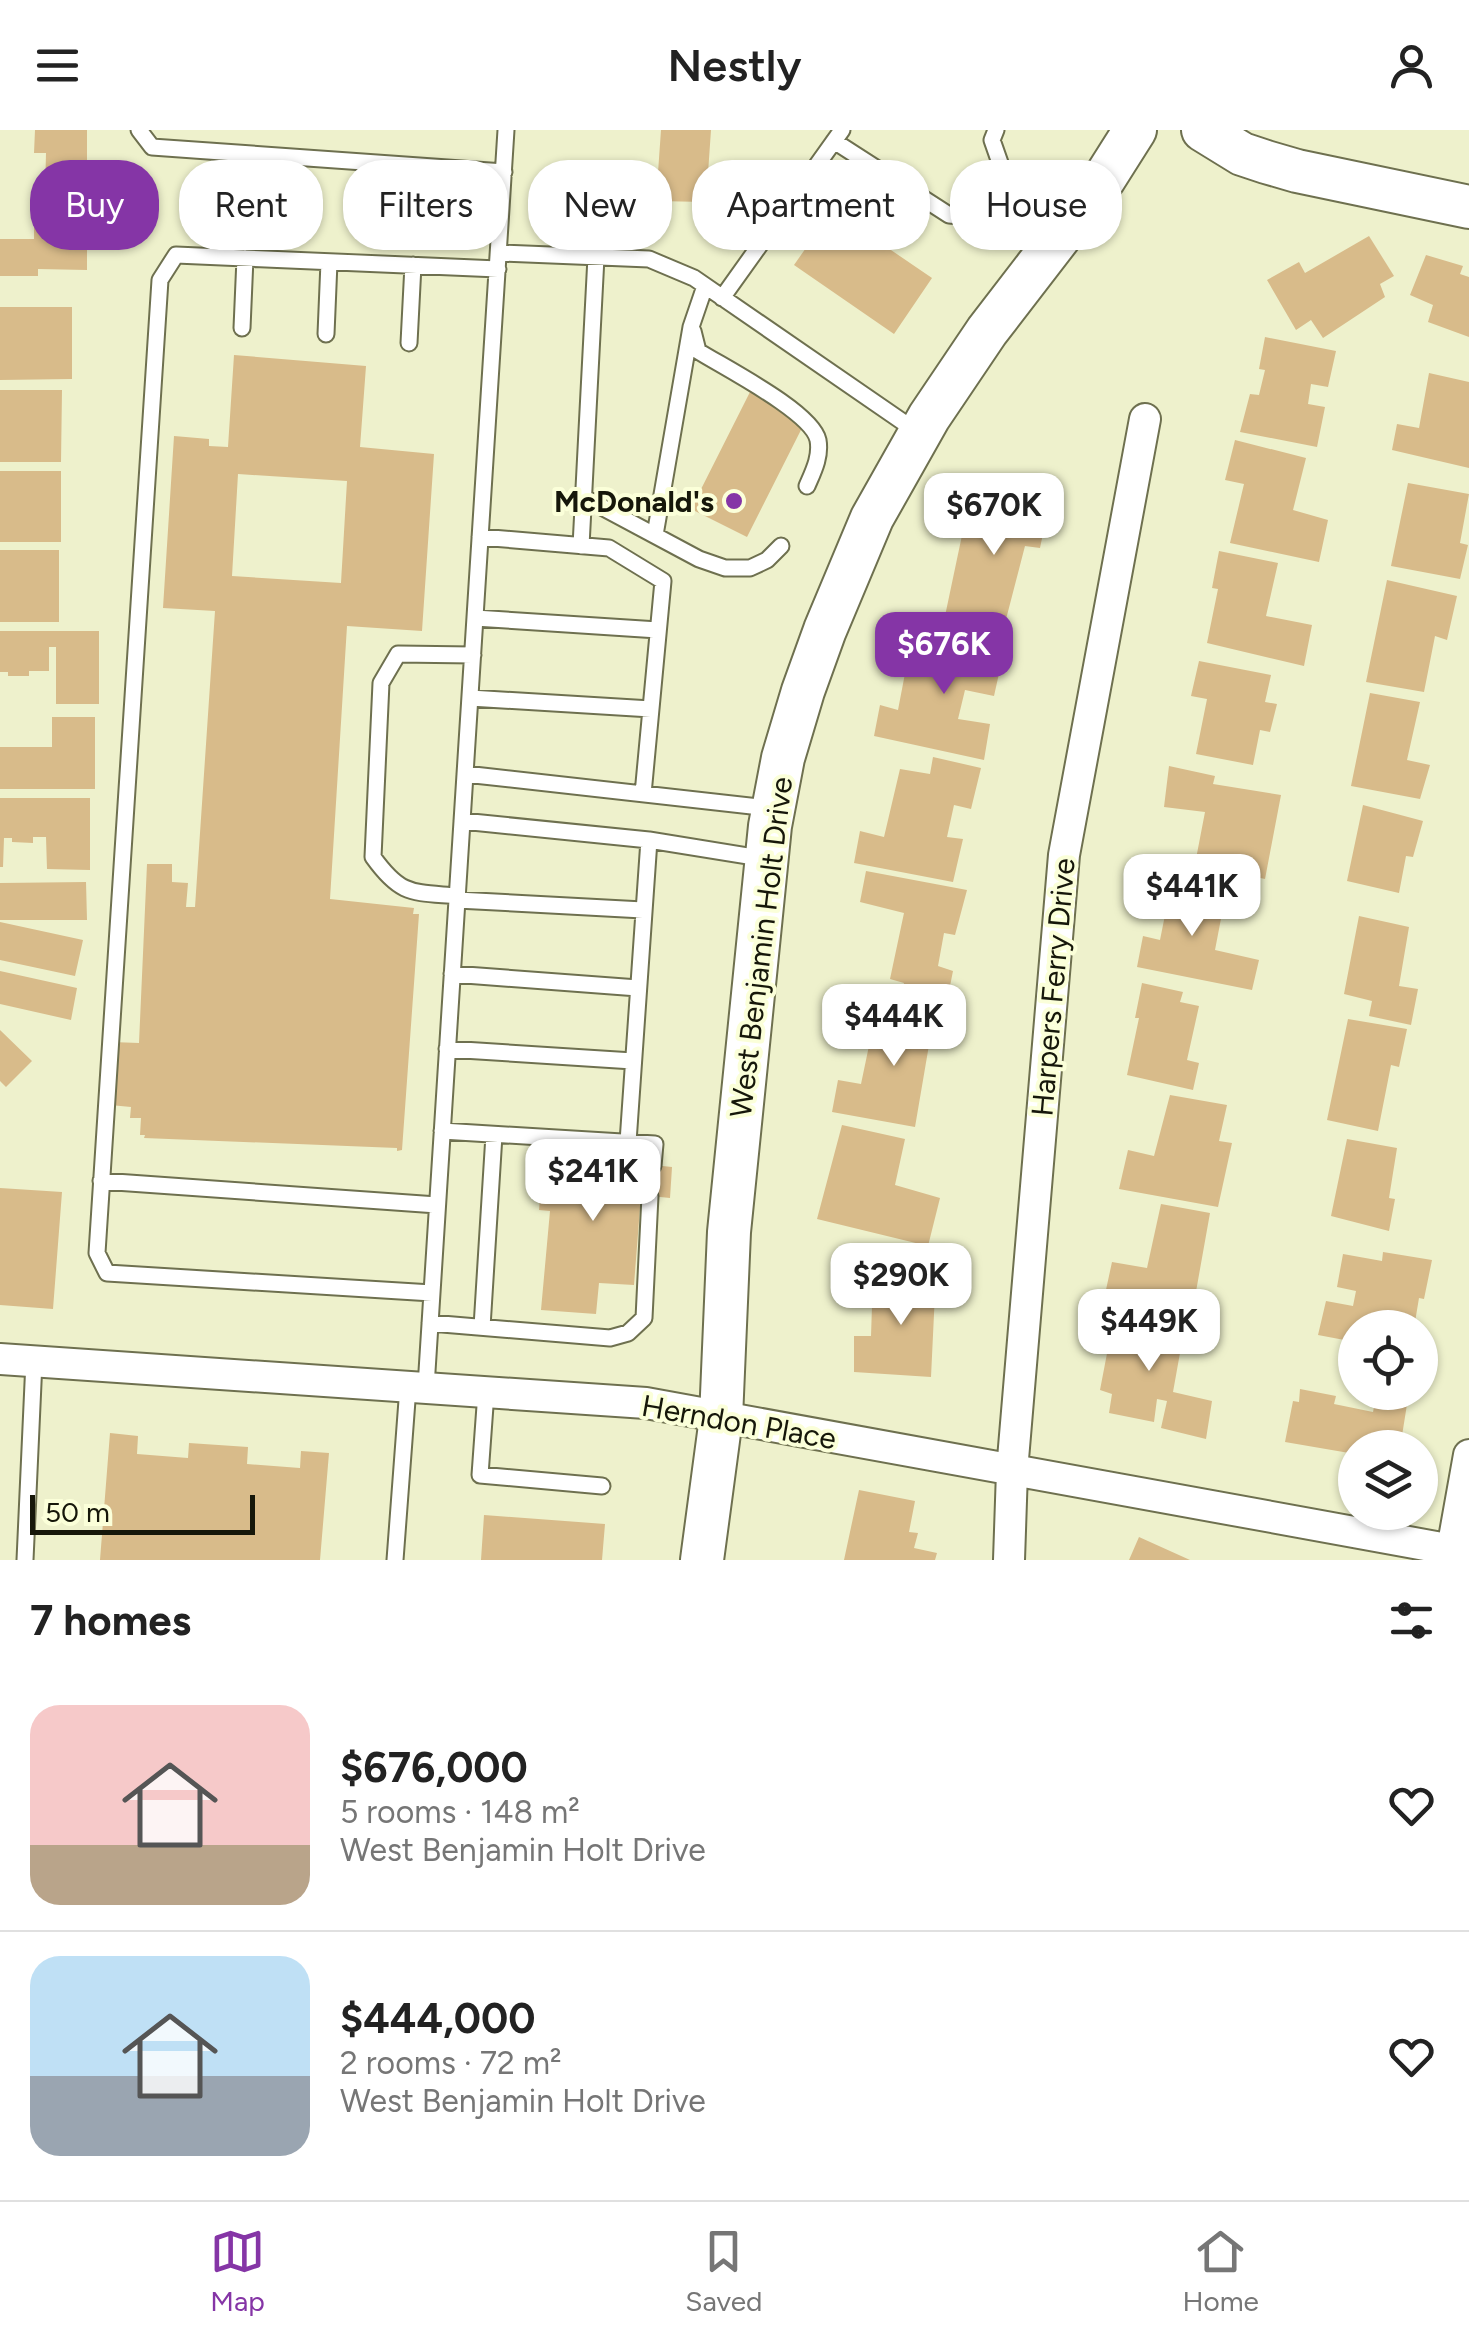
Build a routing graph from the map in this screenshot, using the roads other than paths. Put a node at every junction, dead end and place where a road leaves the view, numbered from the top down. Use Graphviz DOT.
graph roads {
  1 [pos="140,130"];
  2 [pos="506,130"];
  3 [pos="996,130"];
  4 [pos="1135,130"];
  5 [pos="1203,130"];
  6 [pos="838,136"];
  7 [pos="505,160"];
  8 [pos="343,161"];
  9 [pos="1469,206"];
  10 [pos="499,250"];
  11 [pos="596,257"];
  12 [pos="245,258"];
  13 [pos="498,261"];
  14 [pos="329,262"];
  15 [pos="413,265"];
  16 [pos="705,286"];
  17 [pos="722,298"];
  18 [pos="691,327"];
  19 [pos="242,328"];
  20 [pos="326,334"];
  21 [pos="409,342"];
  22 [pos="1145,419"];
  23 [pos="919,434"];
  24 [pos="807,486"];
  25 [pos="583,497"];
  26 [pos="654,535"];
  27 [pos="480,537"];
  28 [pos="580,546"];
  29 [pos="780,546"];
  30 [pos="475,618"];
  31 [pos="658,630"];
  32 [pos="473,655"];
  33 [pos="470,698"];
  34 [pos="650,709"];
  35 [pos="465,774"];
  36 [pos="642,794"];
  37 [pos="773,809"];
  38 [pos="462,821"];
  39 [pos="650,840"];
  40 [pos="766,859"];
  41 [pos="457,898"];
  42 [pos="644,910"];
  43 [pos="452,974"];
  44 [pos="638,988"];
  45 [pos="447,1050"];
  46 [pos="633,1061"];
  47 [pos="442,1132"];
  48 [pos="494,1135"];
  49 [pos="628,1142"];
  50 [pos="653,1166"];
  51 [pos="102,1181"];
  52 [pos="650,1196"];
  53 [pos="437,1205"];
  54 [pos="432,1293"];
  55 [pos="430,1323"];
  56 [pos="482,1328"];
  57 [pos="0,1359"];
  58 [pos="34,1361"];
  59 [pos="417,1387"];
  60 [pos="486,1392"];
  61 [pos="721,1418"];
  62 [pos="1469,1455"];
  63 [pos="1012,1471"];
  64 [pos="602,1486"];
  65 [pos="1461,1551"];
  66 [pos="25,1560"];
  67 [pos="395,1560"];
  68 [pos="702,1560"];
  69 [pos="1009,1560"];
  1 -- 8 [label="lane"];
  2 -- 7 [label="lane"];
  3 -- 6 [label="lane"];
  4 -- 23 [label="main road, West Benjamin Holt Drive"];
  5 -- 9 [label="main road"];
  6 -- 17 [label="lane"];
  10 -- 13 [label="lane"];
  11 -- 13 [label="lane"];
  11 -- 16 [label="lane"];
  11 -- 25 [label="lane"];
  12 -- 14 [label="lane"];
  12 -- 19 [label="lane"];
  12 -- 51 [label="lane"];
  13 -- 15 [label="lane"];
  13 -- 27 [label="lane"];
  14 -- 15 [label="lane"];
  14 -- 20 [label="lane"];
  15 -- 21 [label="lane"];
  16 -- 17 [label="lane"];
  16 -- 18 [label="lane"];
  17 -- 23 [label="lane"];
  18 -- 24 [label="lane"];
  18 -- 26 [label="lane"];
  22 -- 63 [label="street, Harpers Ferry Drive"];
  23 -- 37 [label="main road, West Benjamin Holt Drive"];
  25 -- 26 [label="lane"];
  25 -- 28 [label="lane"];
  26 -- 29 [label="lane"];
  27 -- 28 [label="lane"];
  27 -- 30 [label="lane"];
  28 -- 31 [label="lane"];
  30 -- 31 [label="lane"];
  30 -- 32 [label="lane"];
  31 -- 34 [label="lane"];
  32 -- 33 [label="lane"];
  32 -- 41 [label="lane"];
  33 -- 34 [label="lane"];
  33 -- 35 [label="lane"];
  34 -- 36 [label="lane"];
  35 -- 36 [label="lane"];
  35 -- 38 [label="lane"];
  36 -- 37 [label="lane"];
  37 -- 40 [label="main road, West Benjamin Holt Drive"];
  38 -- 39 [label="lane"];
  38 -- 41 [label="lane"];
  39 -- 40 [label="lane"];
  39 -- 42 [label="lane"];
  40 -- 61 [label="main road, West Benjamin Holt Drive"];
  41 -- 42 [label="lane"];
  41 -- 43 [label="lane"];
  42 -- 44 [label="lane"];
  43 -- 44 [label="lane"];
  43 -- 45 [label="lane"];
  44 -- 46 [label="lane"];
  45 -- 46 [label="lane"];
  45 -- 47 [label="lane"];
  46 -- 49 [label="lane"];
  47 -- 48 [label="lane"];
  47 -- 53 [label="lane"];
  48 -- 49 [label="lane"];
  48 -- 56 [label="lane"];
  49 -- 50 [label="lane"];
  51 -- 53 [label="lane"];
  51 -- 54 [label="lane"];
  52 -- 56 [label="lane"];
  53 -- 54 [label="lane"];
  54 -- 55 [label="lane"];
  55 -- 56 [label="lane"];
  55 -- 59 [label="lane"];
  57 -- 58 [label="street, Herndon Place"];
  58 -- 59 [label="street, Herndon Place"];
  58 -- 66 [label="lane"];
  59 -- 60 [label="street, Herndon Place"];
  59 -- 67 [label="lane"];
  60 -- 61 [label="street, Herndon Place"];
  60 -- 64 [label="lane"];
  61 -- 63 [label="street, Herndon Place"];
  61 -- 68 [label="main road, West Benjamin Holt Drive"];
  62 -- 65 [label="street"];
  63 -- 65 [label="street, Herndon Place"];
  63 -- 69 [label="street, Harpers Ferry Drive"];
}
